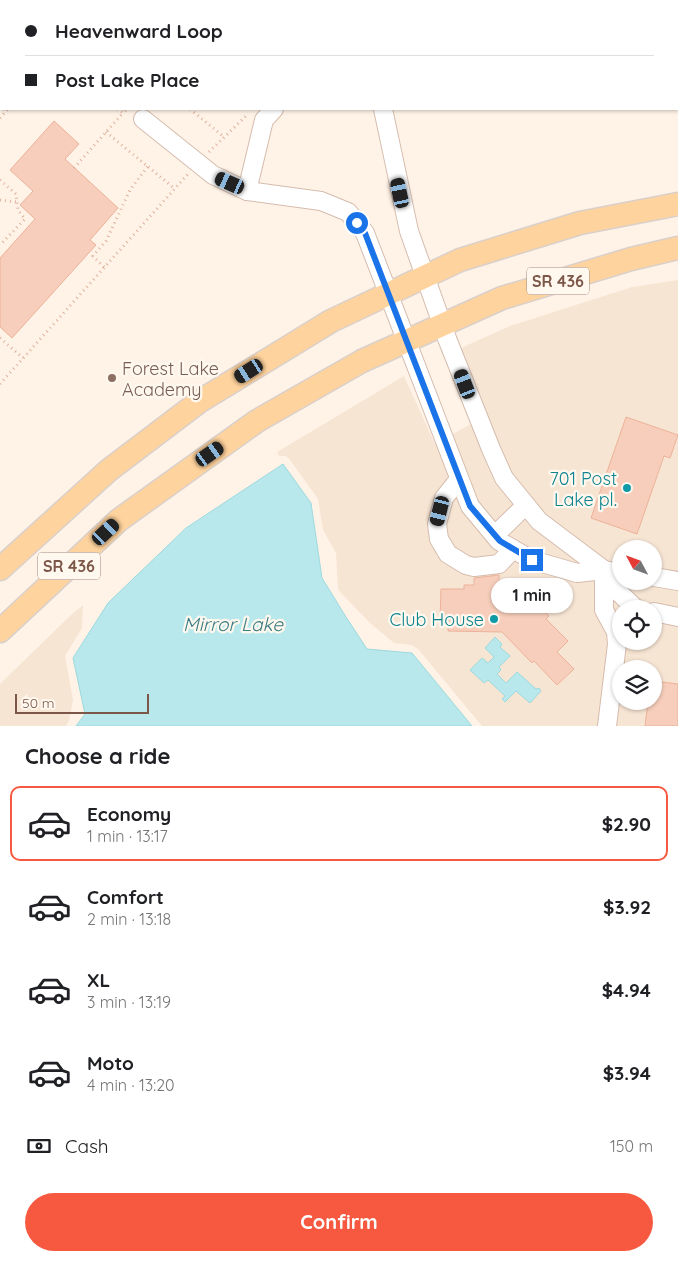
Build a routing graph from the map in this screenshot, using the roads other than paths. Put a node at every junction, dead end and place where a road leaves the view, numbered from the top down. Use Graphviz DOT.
graph roads {
  1 [pos="273,110"];
  2 [pos="383,110"];
  3 [pos="142,119"];
  4 [pos="248,191"];
  5 [pos="678,204"];
  6 [pos="678,248"];
  7 [pos="425,277"];
  8 [pos="388,294"];
  9 [pos="442,325"];
  10 [pos="407,340"];
  11 [pos="459,479"];
  12 [pos="526,505"];
  13 [pos="495,535"];
  14 [pos="513,549"];
  15 [pos="0,569"];
  16 [pos="610,574"];
  17 [pos="662,578"];
  18 [pos="678,581"];
  19 [pos="629,600"];
  20 [pos="662,614"];
  21 [pos="678,617"];
  22 [pos="0,631"];
  23 [pos="607,726"];
  1 -- 4 [label="street"];
  2 -- 7 [label="street"];
  3 -- 4 [label="street"];
  4 -- 8 [label="street"];
  5 -- 7 [label="main road, SR 436"];
  6 -- 9 [label="main road, SR 436"];
  7 -- 8 [label="main road, SR 436"];
  7 -- 9 [label="street"];
  8 -- 10 [label="street"];
  8 -- 15 [label="main road, SR 436"];
  9 -- 10 [label="main road, SR 436"];
  9 -- 12 [label="street"];
  10 -- 11 [label="street"];
  10 -- 22 [label="main road, SR 436"];
  11 -- 13 [label="street"];
  11 -- 14 [label="street"];
  12 -- 13 [label="street"];
  12 -- 16 [label="street"];
  13 -- 14 [label="street"];
  14 -- 16 [label="street"];
  16 -- 19 [label="street"];
  16 -- 23 [label="street"];
  17 -- 18 [label="street"];
  20 -- 21 [label="street"];
}
